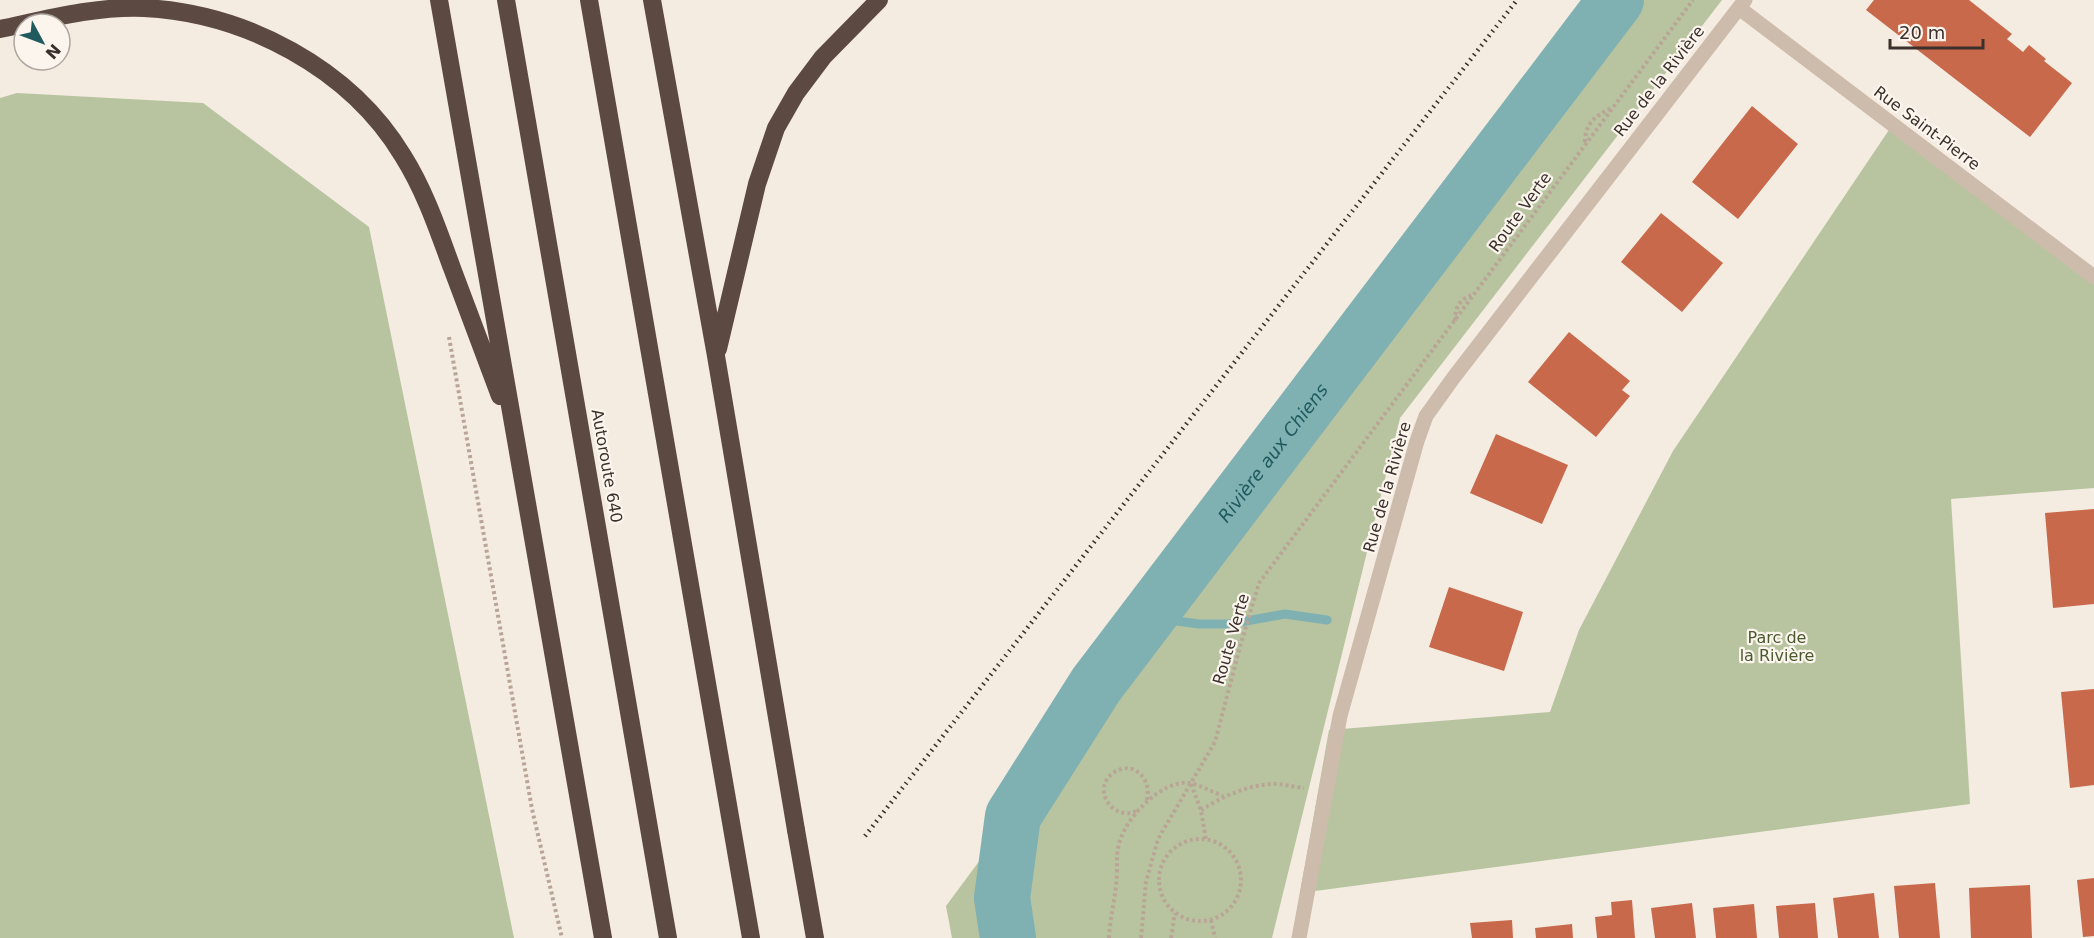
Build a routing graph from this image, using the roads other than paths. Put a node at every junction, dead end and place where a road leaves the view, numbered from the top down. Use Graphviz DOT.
graph roads {
  1 [pos="439,0"];
  2 [pos="506,0"];
  3 [pos="589,0"];
  4 [pos="652,0"];
  5 [pos="879,0"];
  6 [pos="1742,4"];
  7 [pos="0,29"];
  8 [pos="2094,277"];
  9 [pos="716,356"];
  10 [pos="516,439"];
  11 [pos="603,938"];
  12 [pos="668,938"];
  13 [pos="751,938"];
  14 [pos="815,938"];
  15 [pos="1299,938"];
  1 -- 10 [label="highway"];
  2 -- 12 [label="highway, Autoroute 640"];
  3 -- 13 [label="highway"];
  4 -- 9 [label="highway"];
  5 -- 9 [label="highway"];
  6 -- 8 [label="street, Rue Saint-Pierre"];
  6 -- 15 [label="street, Rue de la Rivière"];
  7 -- 10 [label="highway"];
  9 -- 14 [label="highway, bridge"];
  10 -- 11 [label="highway"];
}
